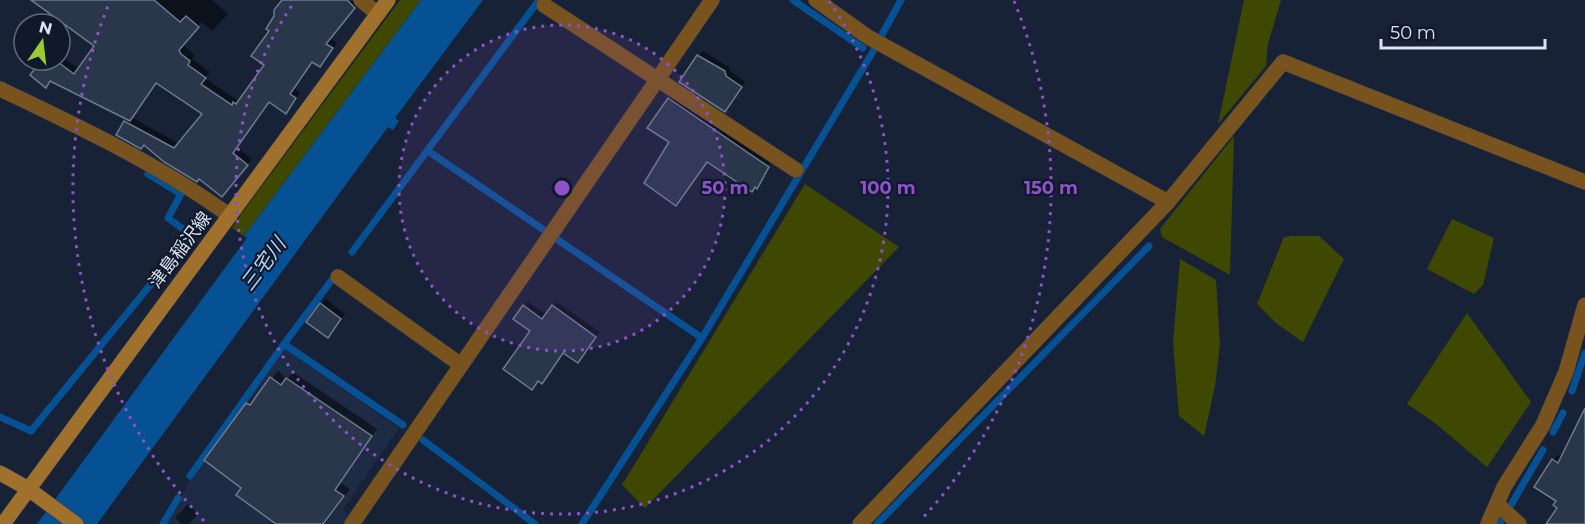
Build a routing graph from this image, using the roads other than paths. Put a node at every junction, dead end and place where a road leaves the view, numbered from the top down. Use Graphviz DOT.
graph roads {
  1 [pos="362,0"];
  2 [pos="388,0"];
  3 [pos="712,0"];
  4 [pos="816,0"];
  5 [pos="544,5"];
  6 [pos="378,14"];
  7 [pos="656,81"];
  8 [pos="0,89"];
  9 [pos="796,170"];
  10 [pos="1585,182"];
  11 [pos="1168,202"];
  12 [pos="230,216"];
  13 [pos="338,277"];
  14 [pos="1585,305"];
  15 [pos="461,364"];
  16 [pos="0,473"];
  17 [pos="32,492"];
  18 [pos="1497,504"];
  19 [pos="3,524"];
  20 [pos="76,524"];
  21 [pos="352,524"];
  22 [pos="860,524"];
  23 [pos="1488,524"];
  24 [pos="1519,524"];
  1 -- 6 [label="street"];
  2 -- 6 [label="main road, 津島稲沢線"];
  3 -- 7 [label="street"];
  4 -- 11 [label="street"];
  5 -- 7 [label="street"];
  6 -- 12 [label="main road, 津島稲沢線"];
  7 -- 9 [label="street"];
  7 -- 15 [label="street"];
  8 -- 12 [label="street"];
  10 -- 11 [label="street"];
  11 -- 22 [label="street"];
  12 -- 17 [label="main road, 津島稲沢線"];
  13 -- 15 [label="street"];
  14 -- 18 [label="street"];
  15 -- 21 [label="street"];
  16 -- 17 [label="main road"];
  17 -- 19 [label="main road, 津島稲沢線"];
  17 -- 20 [label="main road"];
  18 -- 23 [label="street"];
  18 -- 24 [label="street"];
}
